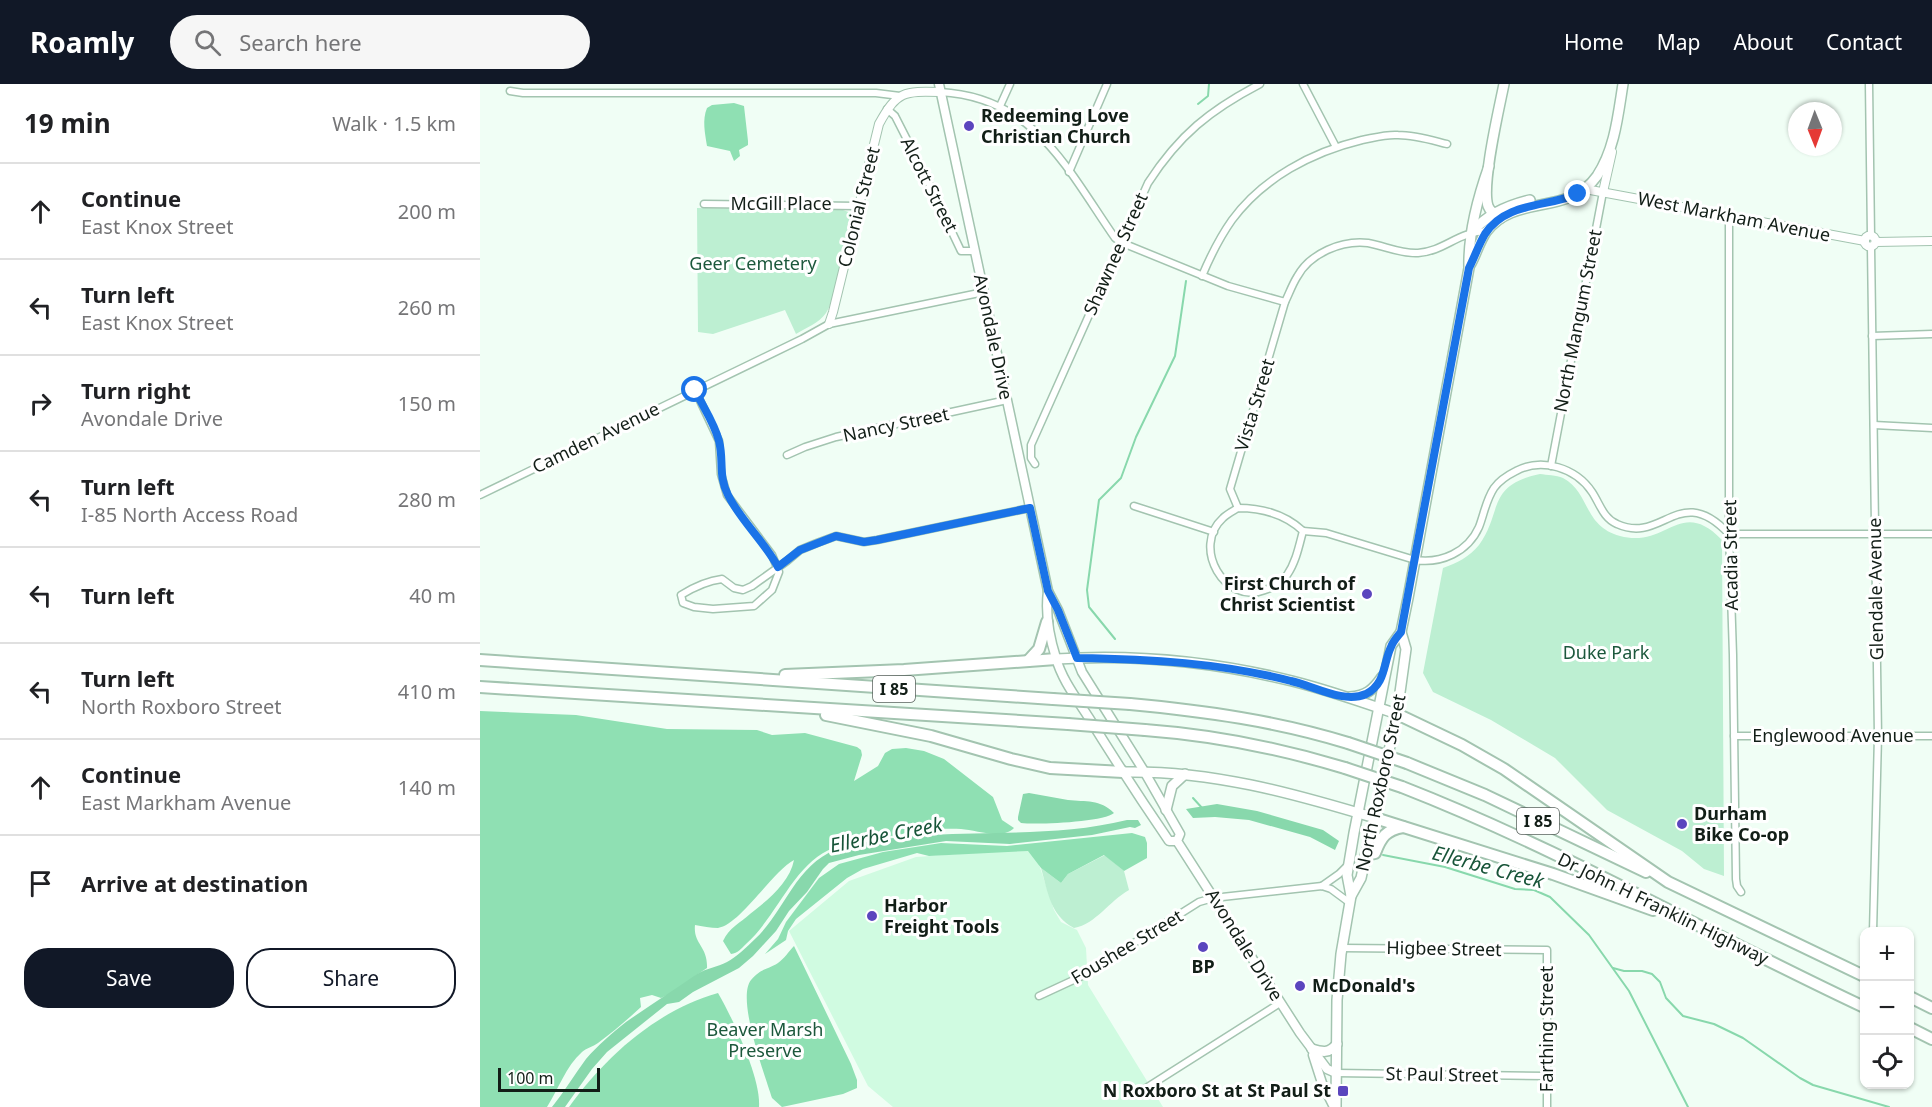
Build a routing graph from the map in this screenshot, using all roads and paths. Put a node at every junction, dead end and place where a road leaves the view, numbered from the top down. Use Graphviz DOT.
graph roads {
  1 [pos="1010,84"];
  2 [pos="1107,84"];
  3 [pos="1260,84"];
  4 [pos="1303,84"];
  5 [pos="1504,84"];
  6 [pos="1623,84"];
  7 [pos="1869,84"];
  8 [pos="939,88"];
  9 [pos="510,91"];
  10 [pos="900,96"];
  11 [pos="1000,106"];
  12 [pos="887,109"];
  13 [pos="1613,142"];
  14 [pos="1447,144"];
  15 [pos="1336,147"];
  16 [pos="1489,166"];
  17 [pos="1069,172"];
  18 [pos="1585,189"];
  19 [pos="1603,192"];
  20 [pos="704,204"];
  21 [pos="858,206"];
  22 [pos="1497,216"];
  23 [pos="1729,216"];
  24 [pos="1473,231"];
  25 [pos="1487,231"];
  26 [pos="1870,241"];
  27 [pos="1932,241"];
  28 [pos="1120,242"];
  29 [pos="975,251"];
  30 [pos="1469,268"];
  31 [pos="1202,276"];
  32 [pos="984,292"];
  33 [pos="1286,302"];
  34 [pos="829,324"];
  35 [pos="1932,334"];
  36 [pos="1872,336"];
  37 [pos="695,390"];
  38 [pos="1007,400"];
  39 [pos="1874,425"];
  40 [pos="1932,428"];
  41 [pos="787,455"];
  42 [pos="1035,464"];
  43 [pos="1551,466"];
  44 [pos="480,495"];
  45 [pos="1134,506"];
  46 [pos="1030,508"];
  47 [pos="1238,508"];
  48 [pos="1303,531"];
  49 [pos="1214,532"];
  50 [pos="1729,534"];
  51 [pos="1875,534"];
  52 [pos="1932,534"];
  53 [pos="1415,560"];
  54 [pos="778,567"];
  55 [pos="1048,591"];
  56 [pos="1047,622"];
  57 [pos="1401,632"];
  58 [pos="1077,658"];
  59 [pos="1056,659"];
  60 [pos="480,660"];
  61 [pos="1028,661"];
  62 [pos="1385,672"];
  63 [pos="736,677"];
  64 [pos="480,687"];
  65 [pos="1346,697"];
  66 [pos="782,707"];
  67 [pos="1378,708"];
  68 [pos="1397,714"];
  69 [pos="1734,736"];
  70 [pos="1878,736"];
  71 [pos="1932,736"];
  72 [pos="1144,771"];
  73 [pos="1122,772"];
  74 [pos="1185,774"];
  75 [pos="1166,810"];
  76 [pos="1358,813"];
  77 [pos="1375,818"];
  78 [pos="1403,827"];
  79 [pos="1177,841"];
  80 [pos="1366,855"];
  81 [pos="1350,863"];
  82 [pos="1668,882"];
  83 [pos="1322,886"];
  84 [pos="1740,892"];
  85 [pos="1213,897"];
  86 [pos="1350,900"];
  87 [pos="1874,927"];
  88 [pos="1702,929"];
  89 [pos="1342,948"];
  90 [pos="1547,950"];
  91 [pos="1860,974"];
  92 [pos="1039,996"];
  93 [pos="1914,1000"];
  94 [pos="1280,1003"];
  95 [pos="1860,1006"];
  96 [pos="1932,1008"];
  97 [pos="1914,1030"];
  98 [pos="1932,1039"];
  99 [pos="1337,1044"];
  100 [pos="1312,1049"];
  101 [pos="1336,1073"];
  102 [pos="1547,1076"];
  103 [pos="1146,1088"];
  104 [pos="1335,1107"];
  105 [pos="1547,1107"];
  1 -- 11 [label="street"];
  2 -- 17 [label="street"];
  3 -- 28 [label="street, Shawnee Street"];
  4 -- 15 [label="street"];
  5 -- 16 [label="main road, North Roxboro Street"];
  6 -- 13 [label="main road, North Mangum Street"];
  7 -- 26 [label="street, Glendale Avenue"];
  8 -- 10 [label="street"];
  8 -- 11 [label="street"];
  8 -- 29 [label="main road, Avondale Drive"];
  9 -- 10 [label="street"];
  10 -- 12 [label="street, Colonial Street"];
  11 -- 17 [label="street"];
  12 -- 21 [label="street, Colonial Street"];
  12 -- 29 [label="street, Alcott Street"];
  13 -- 18 [label="main road, North Mangum Street"];
  13 -- 19 [label="street, North Mangum Street"];
  14 -- 15 [label="street"];
  15 -- 31 [label="street"];
  16 -- 22 [label="main road, North Roxboro Street"];
  16 -- 24 [label="main road, North Roxboro Street"];
  17 -- 28 [label="street"];
  18 -- 19 [label="street, West Markham Avenue"];
  18 -- 22 [label="main road"];
  19 -- 23 [label="street, West Markham Avenue"];
  19 -- 43 [label="street, North Mangum Street"];
  20 -- 21 [label="street, McGill Place"];
  21 -- 34 [label="street, Colonial Street"];
  22 -- 24 [label="main road"];
  22 -- 25 [label="main road"];
  23 -- 26 [label="street, West Markham Avenue"];
  23 -- 50 [label="street, Acadia Street"];
  24 -- 25 [label="street"];
  24 -- 30 [label="main road, North Roxboro Street"];
  24 -- 33 [label="street, Vista Street"];
  25 -- 30 [label="main road"];
  26 -- 27 [label="street, West Markham Avenue"];
  26 -- 36 [label="street, Glendale Avenue"];
  28 -- 31 [label="street"];
  28 -- 42 [label="street, Shawnee Street"];
  29 -- 32 [label="main road, Avondale Drive"];
  30 -- 53 [label="main road, North Roxboro Street"];
  31 -- 33 [label="street"];
  32 -- 34 [label="street, Camden Avenue"];
  32 -- 38 [label="main road, Avondale Drive"];
  33 -- 47 [label="street, Vista Street"];
  34 -- 37 [label="street, Camden Avenue"];
  35 -- 36 [label="street"];
  36 -- 39 [label="street, Glendale Avenue"];
  37 -- 44 [label="street, Camden Avenue"];
  37 -- 54 [label="street"];
  38 -- 41 [label="street, Nancy Street"];
  38 -- 46 [label="main road, Avondale Drive"];
  39 -- 40 [label="street"];
  39 -- 51 [label="street, Glendale Avenue"];
  43 -- 50 [label="street"];
  43 -- 53 [label="street"];
  45 -- 49 [label="street"];
  46 -- 54 [label="street"];
  46 -- 55 [label="main road, Avondale Drive"];
  47 -- 48 [label="street"];
  47 -- 49 [label="street"];
  48 -- 49 [label="street"];
  48 -- 53 [label="street"];
  50 -- 51 [label="street"];
  50 -- 69 [label="street, Acadia Street"];
  51 -- 52 [label="street"];
  51 -- 70 [label="street, Glendale Avenue"];
  53 -- 57 [label="main road, North Roxboro Street"];
  54 -- 54 [label="street"];
  55 -- 56 [label="main road, Avondale Drive"];
  55 -- 58 [label="main road, Avondale Drive"];
  56 -- 59 [label="main road, Avondale Drive"];
  56 -- 61 [label="highway"];
  57 -- 62 [label="main road, North Roxboro Street"];
  57 -- 68 [label="main road, North Roxboro Street"];
  58 -- 59 [label="main road"];
  58 -- 65 [label="main road"];
  58 -- 72 [label="main road, Avondale Drive"];
  59 -- 61 [label="highway"];
  59 -- 73 [label="main road, Avondale Drive"];
  60 -- 63 [label="highway, I 85"];
  61 -- 63 [label="highway"];
  62 -- 65 [label="main road"];
  62 -- 67 [label="main road, North Roxboro Street"];
  63 -- 82 [label="highway, Dr John H Franklin Highway / I 85, bridge"];
  64 -- 66 [label="highway, I 85"];
  65 -- 67 [label="main road"];
  66 -- 73 [label="highway"];
  66 -- 88 [label="highway, Dr John H Franklin Highway / I 85, bridge"];
  67 -- 68 [label="main road"];
  67 -- 76 [label="main road, North Roxboro Street"];
  68 -- 77 [label="main road, North Roxboro Street"];
  68 -- 82 [label="highway"];
  69 -- 70 [label="street, Englewood Avenue"];
  69 -- 84 [label="street, Acadia Street"];
  70 -- 71 [label="street, Englewood Avenue"];
  70 -- 87 [label="street, Glendale Avenue"];
  72 -- 73 [label="main road"];
  72 -- 74 [label="main road"];
  72 -- 75 [label="main road, Avondale Drive"];
  73 -- 79 [label="main road, Avondale Drive"];
  74 -- 75 [label="main road"];
  74 -- 76 [label="main road"];
  75 -- 79 [label="main road, Avondale Drive"];
  76 -- 77 [label="main road"];
  76 -- 81 [label="main road, North Roxboro Street"];
  77 -- 78 [label="highway"];
  77 -- 80 [label="main road, North Roxboro Street"];
  78 -- 80 [label="highway"];
  78 -- 88 [label="highway"];
  79 -- 85 [label="main road, Avondale Drive"];
  80 -- 86 [label="main road, North Roxboro Street"];
  81 -- 83 [label="street"];
  81 -- 86 [label="main road, North Roxboro Street"];
  82 -- 91 [label="highway, I 85"];
  83 -- 85 [label="street, Foushee Street"];
  83 -- 86 [label="street"];
  85 -- 92 [label="street, Foushee Street"];
  85 -- 94 [label="main road, Avondale Drive"];
  86 -- 89 [label="main road, North Roxboro Street"];
  88 -- 95 [label="highway, Dr John H Franklin Highway / I 85"];
  89 -- 90 [label="street, Higbee Street"];
  89 -- 99 [label="main road, North Roxboro Street"];
  90 -- 102 [label="street, Farthing Street"];
  93 -- 96 [label="highway"];
  94 -- 100 [label="main road, Avondale Drive"];
  94 -- 103 [label="street"];
  97 -- 98 [label="highway"];
  99 -- 100 [label="main road"];
  99 -- 101 [label="main road, North Roxboro Street"];
  100 -- 101 [label="main road, Avondale Drive"];
  100 -- 104 [label="main road, Avondale Drive"];
  101 -- 102 [label="street, St Paul Street"];
  101 -- 104 [label="main road, North Roxboro Street"];
  102 -- 105 [label="street, Farthing Street"];
}
